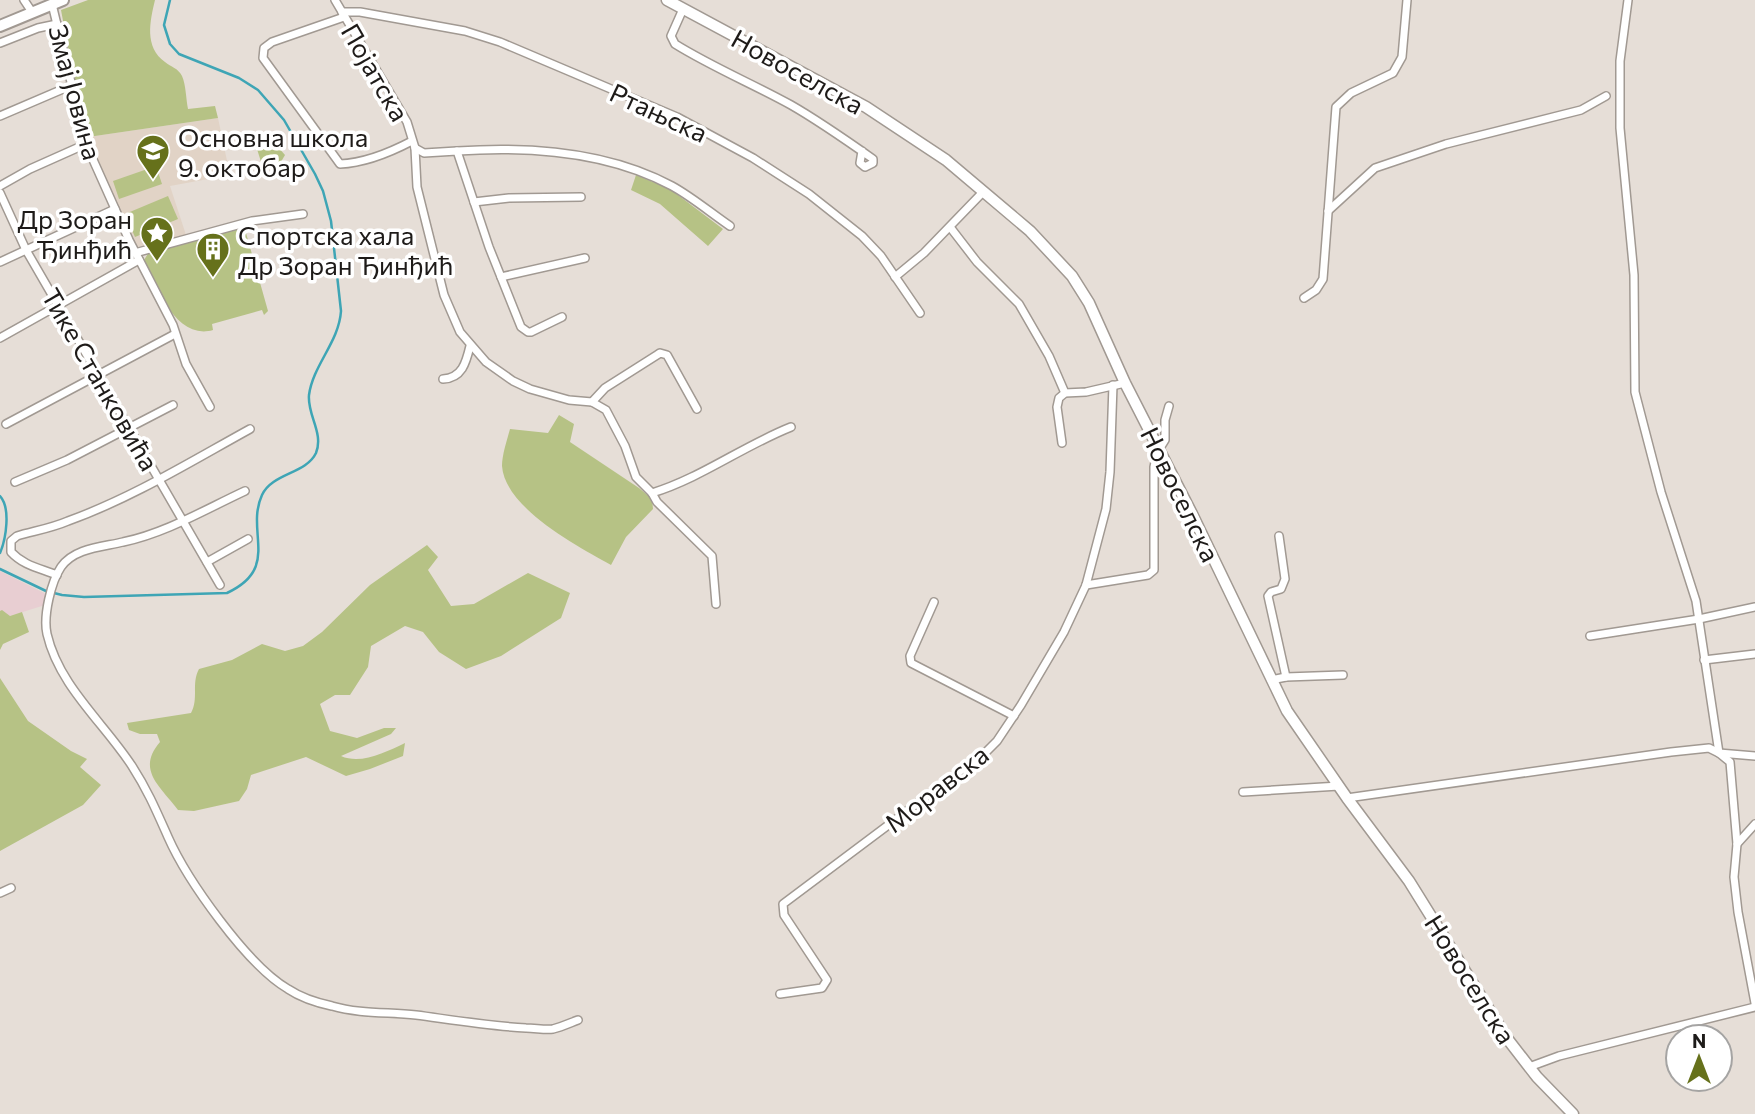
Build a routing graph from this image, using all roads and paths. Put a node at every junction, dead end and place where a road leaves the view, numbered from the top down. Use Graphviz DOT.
graph roads {
  1 [pos="24,0"];
  2 [pos="63,0"];
  3 [pos="335,0"];
  4 [pos="667,0"];
  5 [pos="1407,0"];
  6 [pos="1628,0"];
  7 [pos="52,4"];
  8 [pos="683,9"];
  9 [pos="32,12"];
  10 [pos="343,14"];
  11 [pos="57,24"];
  12 [pos="0,26"];
  13 [pos="0,43"];
  14 [pos="70,86"];
  15 [pos="1606,96"];
  16 [pos="0,116"];
  17 [pos="86,144"];
  18 [pos="413,145"];
  19 [pos="457,151"];
  20 [pos="862,151"];
  21 [pos="0,186"];
  22 [pos="983,192"];
  23 [pos="0,193"];
  24 [pos="582,197"];
  25 [pos="474,202"];
  26 [pos="115,209"];
  27 [pos="1327,211"];
  28 [pos="303,214"];
  29 [pos="730,226"];
  30 [pos="950,227"];
  31 [pos="26,250"];
  32 [pos="137,256"];
  33 [pos="585,258"];
  34 [pos="0,262"];
  35 [pos="895,276"];
  36 [pos="501,277"];
  37 [pos="1304,298"];
  38 [pos="59,305"];
  39 [pos="920,313"];
  40 [pos="562,317"];
  41 [pos="175,334"];
  42 [pos="0,338"];
  43 [pos="470,346"];
  44 [pos="99,375"];
  45 [pos="443,379"];
  46 [pos="1125,383"];
  47 [pos="1114,385"];
  48 [pos="1065,393"];
  49 [pos="592,402"];
  50 [pos="173,405"];
  51 [pos="1169,406"];
  52 [pos="210,407"];
  53 [pos="697,409"];
  54 [pos="6,424"];
  55 [pos="791,427"];
  56 [pos="131,428"];
  57 [pos="250,429"];
  58 [pos="1062,443"];
  59 [pos="1159,448"];
  60 [pos="160,480"];
  61 [pos="15,482"];
  62 [pos="245,491"];
  63 [pos="652,493"];
  64 [pos="184,521"];
  65 [pos="1279,536"];
  66 [pos="248,538"];
  67 [pos="207,562"];
  68 [pos="57,575"];
  69 [pos="1086,584"];
  70 [pos="220,585"];
  71 [pos="934,602"];
  72 [pos="716,604"];
  73 [pos="1755,607"];
  74 [pos="1699,620"];
  75 [pos="1590,636"];
  76 [pos="1755,654"];
  77 [pos="1704,660"];
  78 [pos="1343,675"];
  79 [pos="1286,677"];
  80 [pos="1271,680"];
  81 [pos="1014,716"];
  82 [pos="1719,752"];
  83 [pos="1755,756"];
  84 [pos="1339,786"];
  85 [pos="1243,792"];
  86 [pos="1347,798"];
  87 [pos="1755,824"];
  88 [pos="1737,844"];
  89 [pos="11,888"];
  90 [pos="0,894"];
  91 [pos="779,994"];
  92 [pos="1755,1005"];
  93 [pos="578,1020"];
  94 [pos="1529,1067"];
  95 [pos="1573,1114"];
  1 -- 9 [label="street"];
  2 -- 7 [label="main road"];
  3 -- 10 [label="street, Појатска"];
  4 -- 8 [label="street, Новоселска"];
  5 -- 27 [label="street"];
  6 -- 74 [label="street"];
  7 -- 9 [label="main road"];
  7 -- 11 [label="street, Змај Јовина"];
  8 -- 20 [label="street"];
  8 -- 22 [label="street, Новоселска"];
  9 -- 12 [label="main road"];
  10 -- 18 [label="street, Појатска"];
  10 -- 18 [label="street"];
  10 -- 35 [label="street, Ртањска"];
  11 -- 13 [label="street"];
  11 -- 14 [label="street, Змај Јовина"];
  14 -- 16 [label="street"];
  14 -- 17 [label="street, Змај Јовина"];
  15 -- 27 [label="street"];
  17 -- 21 [label="street"];
  17 -- 26 [label="street, Змај Јовина"];
  18 -- 19 [label="street"];
  18 -- 43 [label="street, Појатска"];
  19 -- 25 [label="street"];
  19 -- 29 [label="street"];
  22 -- 30 [label="street"];
  22 -- 46 [label="street, Новоселска"];
  23 -- 31 [label="street, Тике Станковића"];
  24 -- 25 [label="street"];
  25 -- 36 [label="street"];
  26 -- 31 [label="street"];
  26 -- 32 [label="street, Змај Јовина"];
  27 -- 37 [label="street"];
  28 -- 32 [label="street"];
  30 -- 35 [label="street"];
  30 -- 48 [label="street"];
  31 -- 34 [label="street"];
  31 -- 38 [label="street, Тике Станковића"];
  32 -- 38 [label="street"];
  32 -- 41 [label="street, Змај Јовина"];
  33 -- 36 [label="street"];
  35 -- 39 [label="street, Ртањска"];
  36 -- 40 [label="street"];
  38 -- 42 [label="street"];
  38 -- 44 [label="street, Тике Станковића"];
  41 -- 44 [label="street"];
  41 -- 52 [label="street, Змај Јовина"];
  43 -- 45 [label="street"];
  43 -- 49 [label="street, Појатска"];
  44 -- 54 [label="street"];
  44 -- 56 [label="street, Тике Станковића"];
  46 -- 47 [label="street"];
  46 -- 59 [label="street, Новоселска"];
  47 -- 48 [label="street"];
  47 -- 69 [label="street, Моравска"];
  48 -- 58 [label="street"];
  49 -- 53 [label="street"];
  49 -- 63 [label="street"];
  50 -- 56 [label="street"];
  51 -- 59 [label="street"];
  55 -- 63 [label="street"];
  56 -- 60 [label="street, Тике Станковића"];
  56 -- 61 [label="street"];
  57 -- 60 [label="street"];
  59 -- 69 [label="street"];
  59 -- 80 [label="street, Новоселска"];
  60 -- 64 [label="street, Тике Станковића"];
  60 -- 68 [label="street"];
  62 -- 64 [label="street"];
  63 -- 72 [label="street"];
  64 -- 67 [label="street, Тике Станковића"];
  64 -- 68 [label="street"];
  65 -- 79 [label="street"];
  66 -- 67 [label="street"];
  67 -- 70 [label="street, Тике Станковића"];
  68 -- 93 [label="street"];
  69 -- 81 [label="street, Моравска"];
  71 -- 81 [label="street"];
  73 -- 74 [label="street"];
  74 -- 75 [label="street"];
  74 -- 77 [label="street"];
  76 -- 77 [label="street"];
  77 -- 82 [label="street"];
  78 -- 79 [label="street"];
  79 -- 80 [label="street"];
  80 -- 84 [label="street, Новоселска"];
  81 -- 91 [label="street, Моравска"];
  82 -- 83 [label="street"];
  82 -- 86 [label="street"];
  82 -- 88 [label="street"];
  84 -- 85 [label="street"];
  84 -- 86 [label="street, Новоселска"];
  86 -- 94 [label="street, Новоселска"];
  87 -- 88 [label="street"];
  88 -- 92 [label="street"];
  89 -- 90 [label="street"];
  92 -- 94 [label="street"];
  94 -- 95 [label="street, Новоселска"];
}
